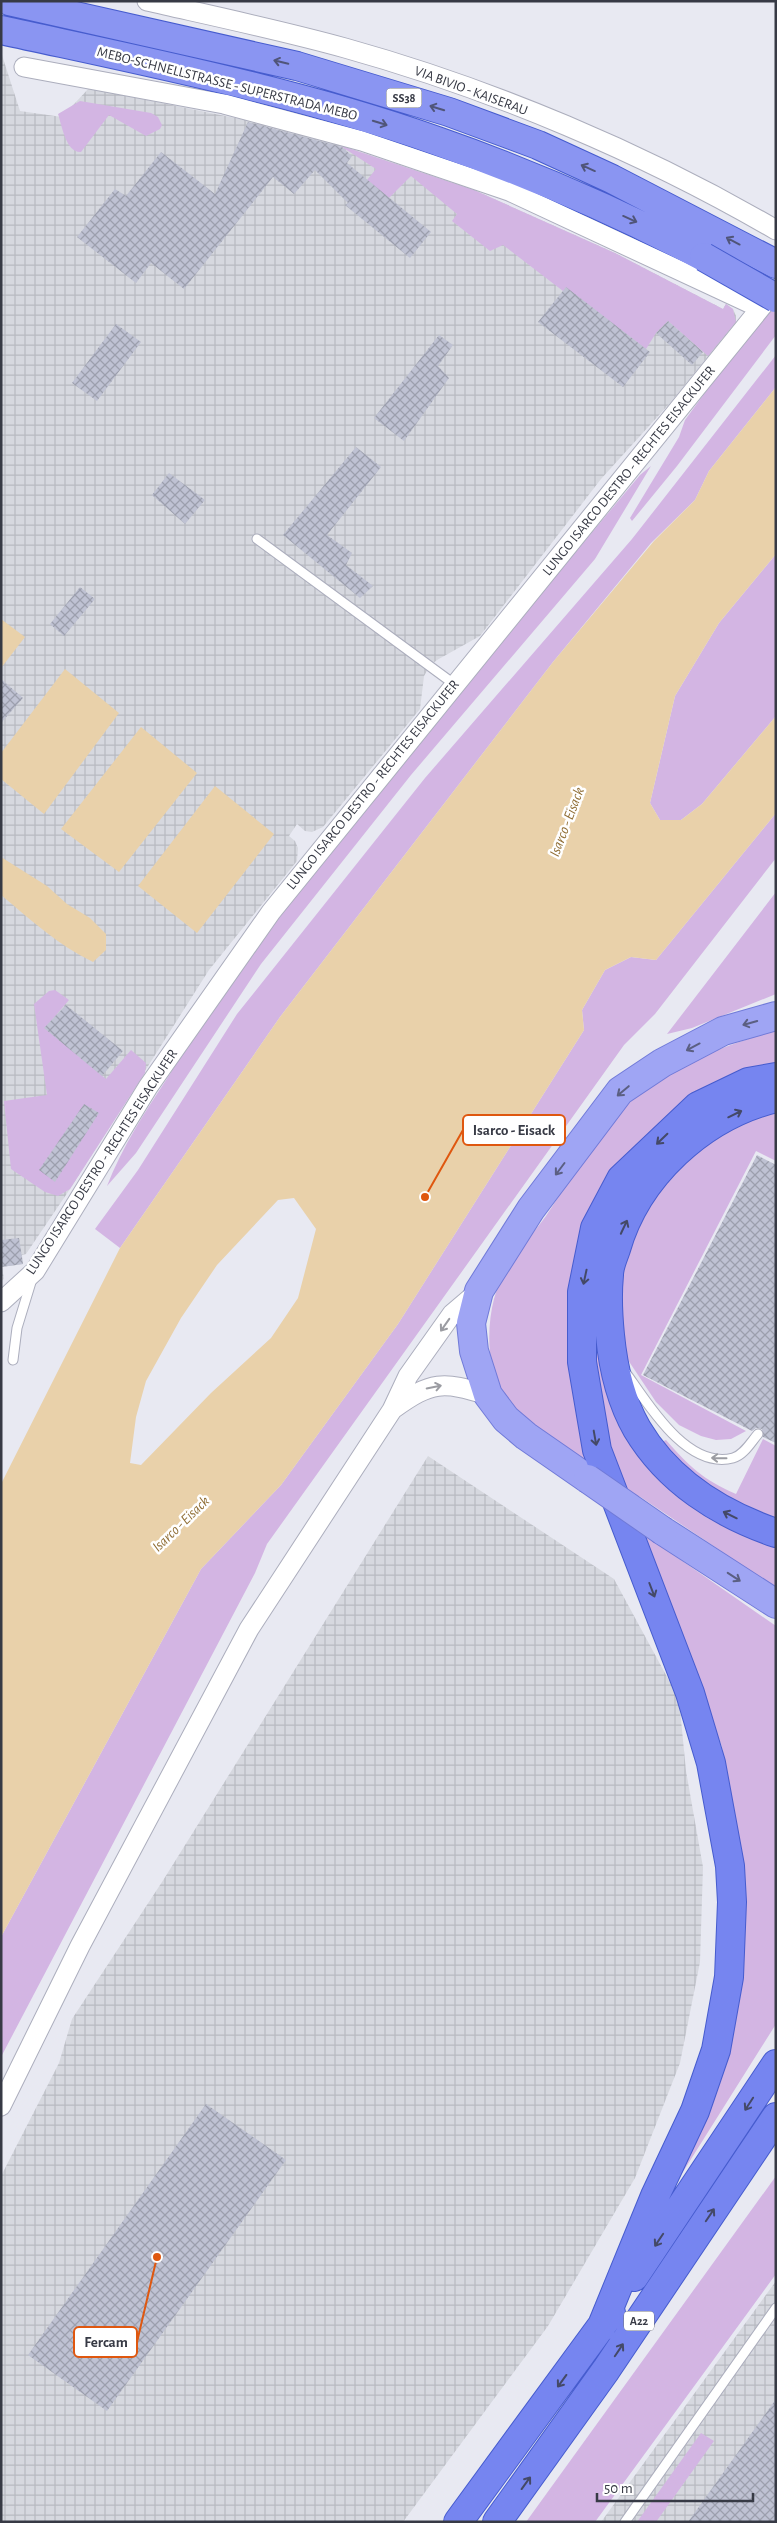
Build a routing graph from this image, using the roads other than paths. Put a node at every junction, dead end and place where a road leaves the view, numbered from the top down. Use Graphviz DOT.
graph roads {
  1 [pos="9,1"];
  2 [pos="147,1"];
  3 [pos="1,30"];
  4 [pos="24,67"];
  5 [pos="776,230"];
  6 [pos="776,264"];
  7 [pos="776,289"];
  8 [pos="768,303"];
  9 [pos="258,538"];
  10 [pos="454,684"];
  11 [pos="776,1016"];
  12 [pos="776,1077"];
  13 [pos="776,1098"];
  14 [pos="35,1272"];
  15 [pos="479,1291"];
  16 [pos="1,1302"];
  17 [pos="611,1352"];
  18 [pos="13,1360"];
  19 [pos="488,1395"];
  20 [pos="392,1410"];
  21 [pos="758,1434"];
  22 [pos="776,1533"];
  23 [pos="776,1604"];
  24 [pos="776,2064"];
  25 [pos="1,2106"];
  26 [pos="776,2116"];
  27 [pos="776,2308"];
  28 [pos="601,2328"];
  29 [pos="458,2522"];
  30 [pos="497,2522"];
  31 [pos="625,2522"];
  6 -- 1 [label="highway, SS38, one-way"];
  2 -- 5 [label="street, VIA BIVIO - KAISERAU"];
  3 -- 8 [label="highway, MEBO-SCHNELLSTRASSE - SUPERSTRADA MEBO / SS38, one-way, bridge"];
  4 -- 8 [label="street"];
  7 -- 8 [label="street, LUNGO ISARCO DESTRO - RECHTES EISACKUFER"];
  8 -- 10 [label="street, LUNGO ISARCO DESTRO - RECHTES EISACKUFER"];
  9 -- 10 [label="lane"];
  10 -- 14 [label="street, LUNGO ISARCO DESTRO - RECHTES EISACKUFER"];
  11 -- 15 [label="main road, one-way"];
  12 -- 28 [label="highway, one-way"];
  17 -- 13 [label="highway, one-way"];
  14 -- 16 [label="street, LUNGO ISARCO DESTRO - RECHTES EISACKUFER"];
  14 -- 18 [label="lane"];
  15 -- 19 [label="main road"];
  15 -- 20 [label="street, one-way"];
  21 -- 17 [label="lane, one-way"];
  22 -- 17 [label="highway, one-way"];
  20 -- 19 [label="street, one-way"];
  19 -- 23 [label="main road, one-way, bridge"];
  20 -- 25 [label="street"];
  24 -- 28 [label="highway, A22, one-way"];
  30 -- 26 [label="highway, A22, one-way"];
  27 -- 31 [label="lane"];
  28 -- 29 [label="highway, A22, one-way"];
}
